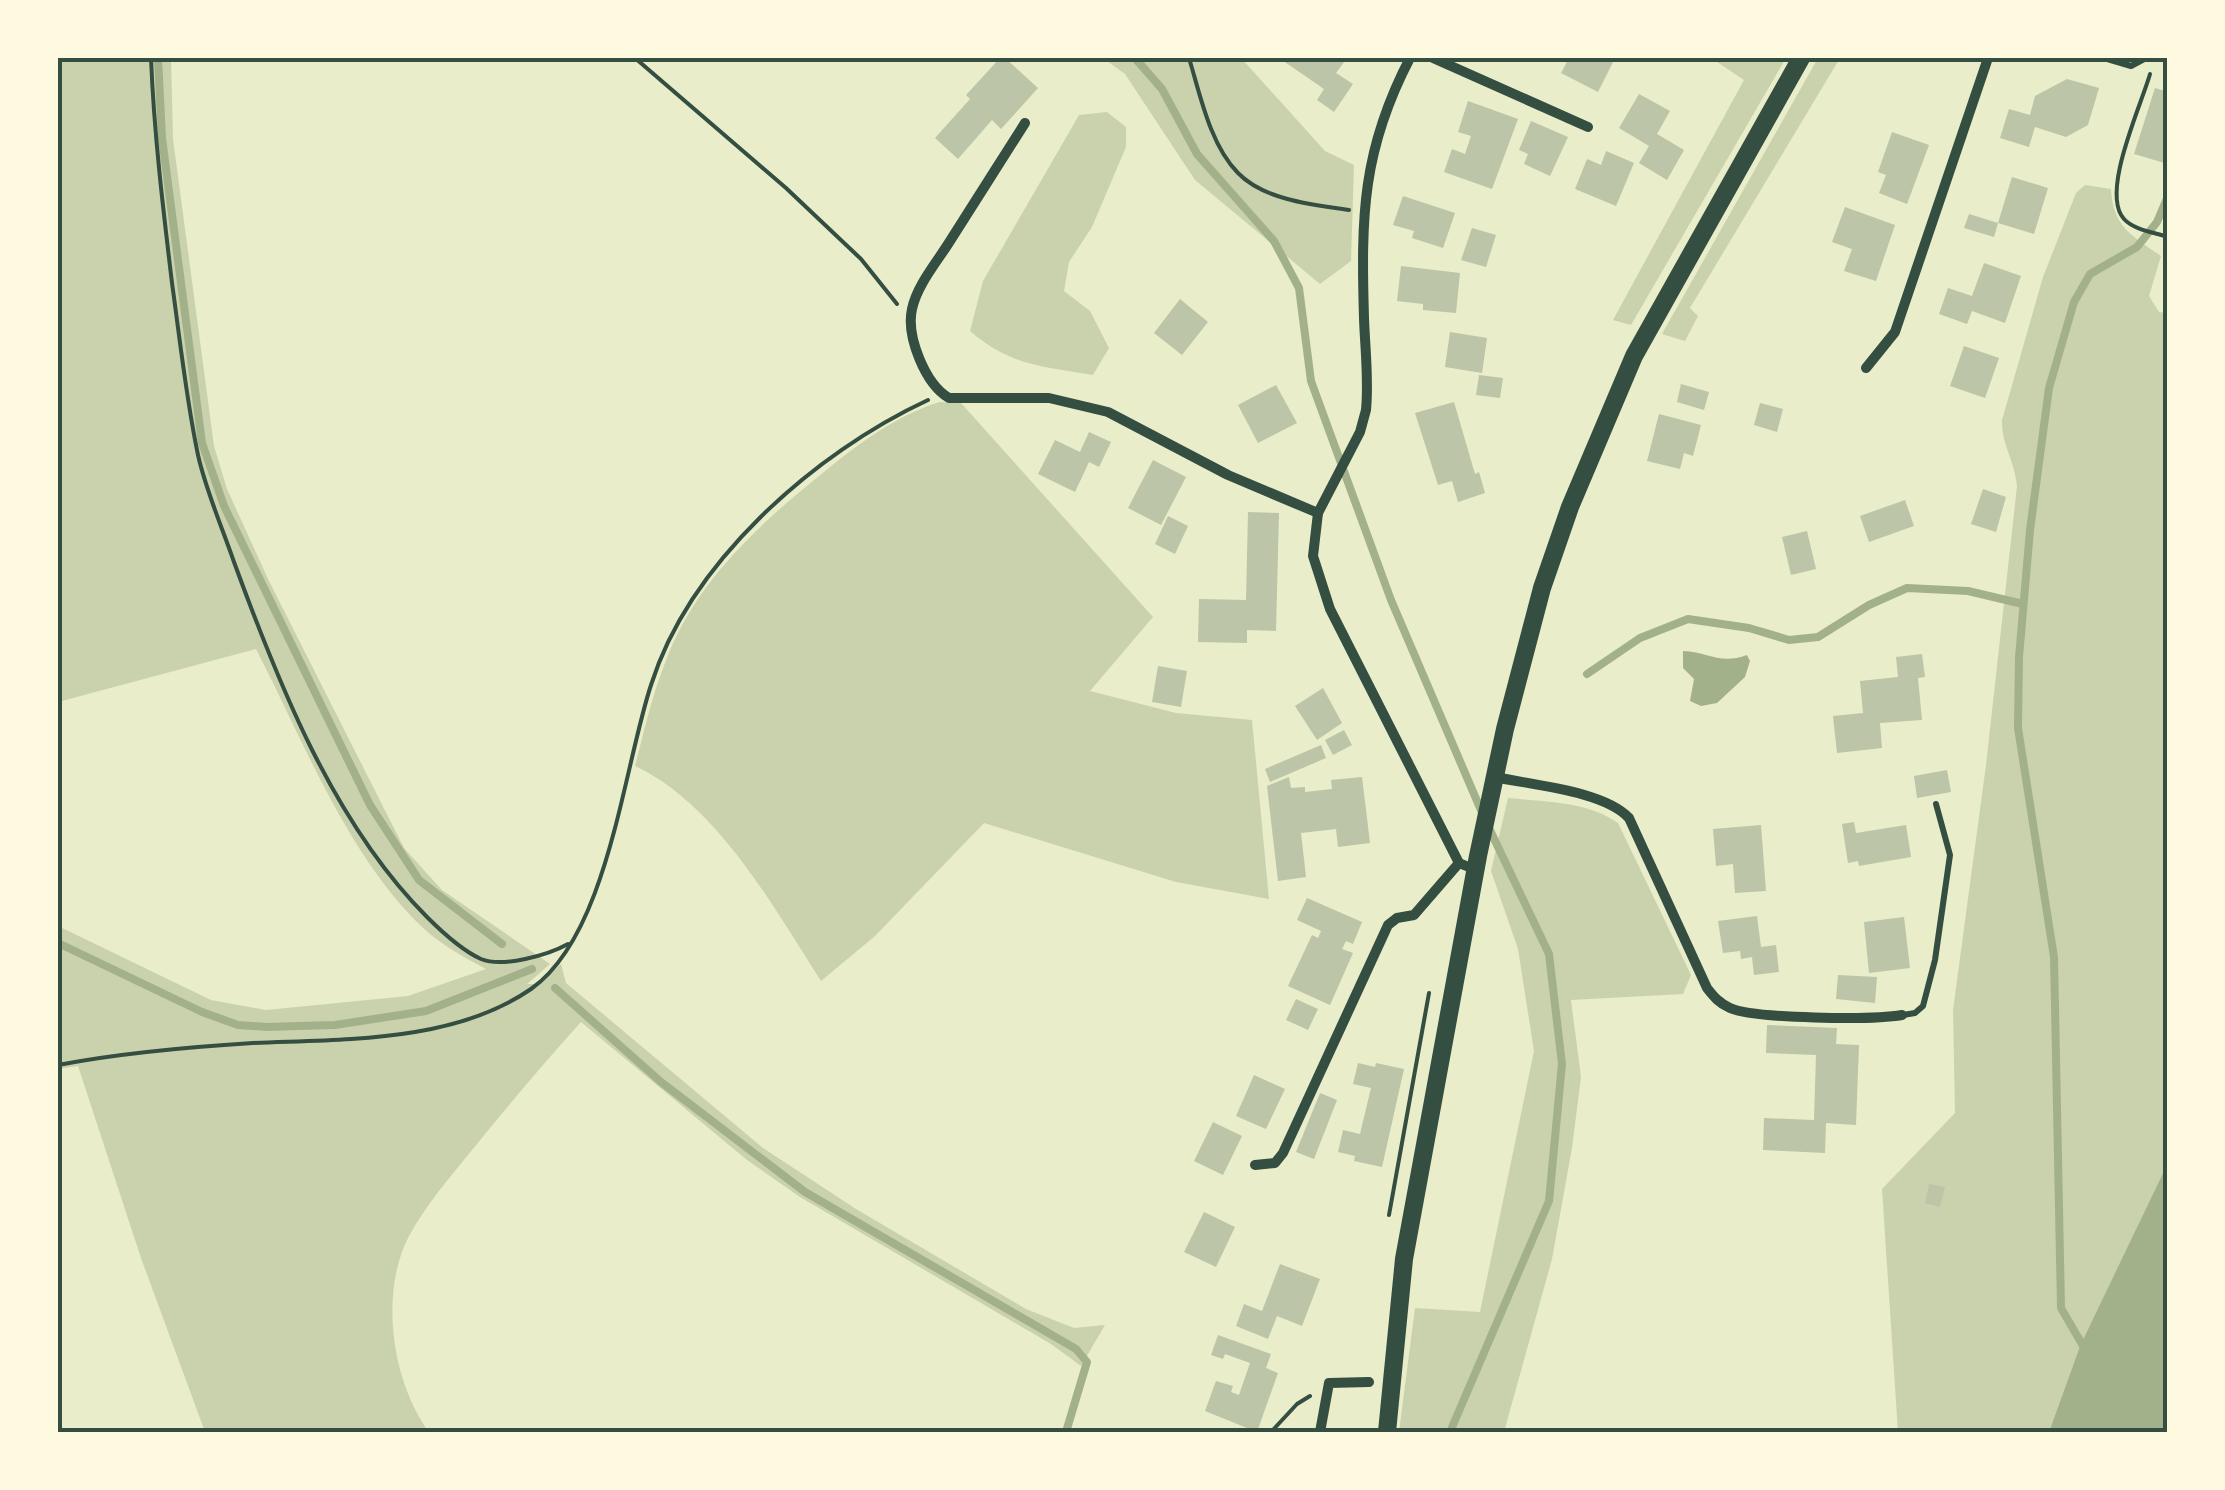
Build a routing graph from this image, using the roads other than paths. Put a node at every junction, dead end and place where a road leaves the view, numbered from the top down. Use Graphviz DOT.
graph roads {
  1 [pos="1410,58"];
  2 [pos="1434,58"];
  3 [pos="1802,58"];
  4 [pos="1988,58"];
  5 [pos="2104,58"];
  6 [pos="2146,58"];
  7 [pos="1025,123"];
  8 [pos="1588,128"];
  9 [pos="1866,368"];
  10 [pos="1318,512"];
  11 [pos="1493,785"];
  12 [pos="1936,804"];
  13 [pos="1471,863"];
  14 [pos="1902,1015"];
  15 [pos="1255,1165"];
  16 [pos="1369,1382"];
  17 [pos="1320,1432"];
  18 [pos="1387,1432"];
  1 -- 10 [label="street"];
  2 -- 8 [label="street"];
  3 -- 11 [label="main road"];
  4 -- 9 [label="street"];
  5 -- 6 [label="lane"];
  7 -- 10 [label="street"];
  10 -- 13 [label="street"];
  11 -- 13 [label="main road"];
  11 -- 14 [label="street"];
  12 -- 14 [label="lane"];
  13 -- 15 [label="street"];
  13 -- 18 [label="main road"];
  16 -- 17 [label="street"];
}
